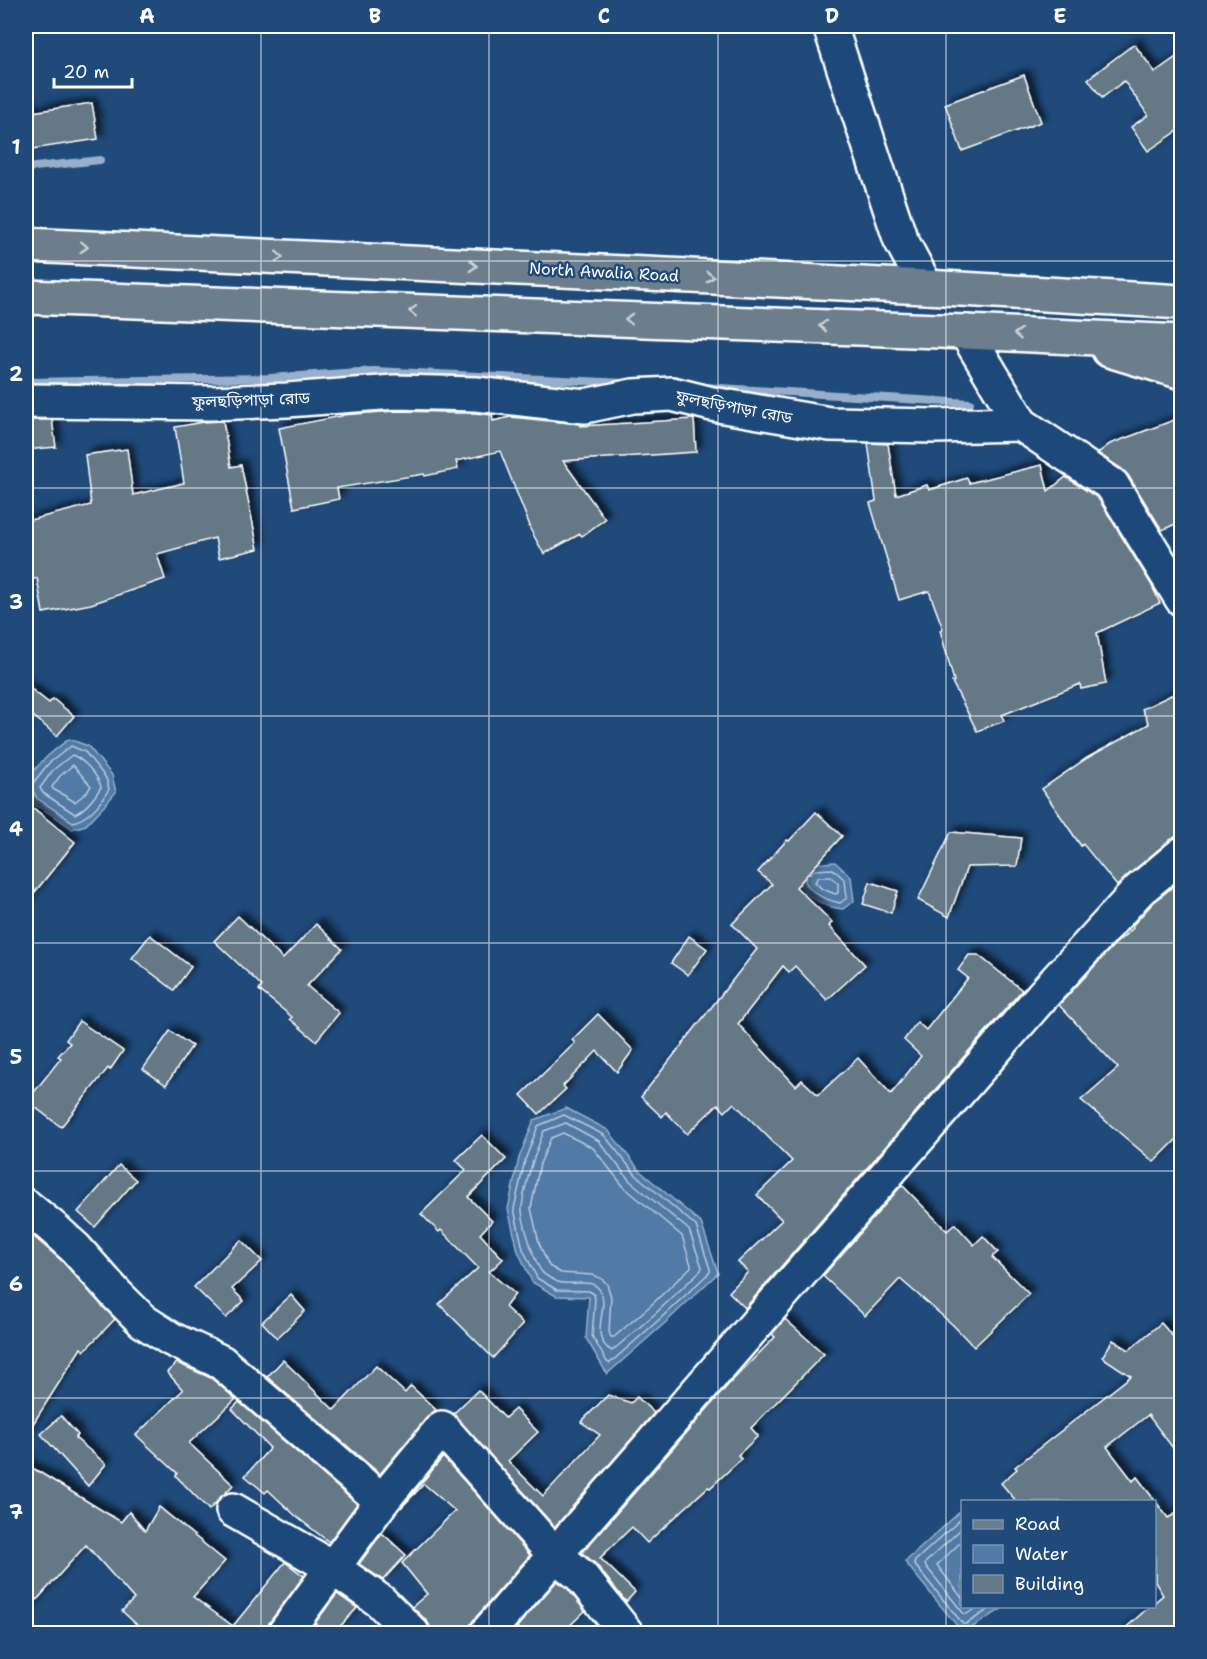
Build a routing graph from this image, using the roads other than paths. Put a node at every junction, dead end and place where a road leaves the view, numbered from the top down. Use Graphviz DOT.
graph roads {
  1 [pos="830,26"];
  2 [pos="26,245"];
  3 [pos="143,250"];
  4 [pos="926,287"];
  5 [pos="26,297"];
  6 [pos="141,301"];
  7 [pos="1182,302"];
  8 [pos="966,332"];
  9 [pos="1068,337"];
  10 [pos="1182,342"];
  11 [pos="1182,372"];
  12 [pos="26,401"];
  13 [pos="1021,424"];
  14 [pos="1182,599"];
  15 [pos="1182,854"];
  16 [pos="26,1206"];
  17 [pos="382,1501"];
  18 [pos="233,1510"];
  19 [pos="554,1554"];
  20 [pos="333,1568"];
  21 [pos="284,1634"];
  22 [pos="413,1634"];
  23 [pos="486,1634"];
  24 [pos="627,1634"];
  1 -- 4 [label="street"];
  2 -- 3 [label="main road, North Awalia Road, one-way"];
  3 -- 4 [label="main road, North Awalia Road, one-way"];
  3 -- 6 [label="main road"];
  4 -- 7 [label="main road, North Awalia Road"];
  5 -- 6 [label="main road"];
  8 -- 6 [label="main road, one-way"];
  9 -- 8 [label="main road, one-way"];
  8 -- 13 [label="street"];
  9 -- 10 [label="main road"];
  9 -- 11 [label="main road"];
  12 -- 13 [label="street, ফুলছড়িপাড়া রোড"];
  13 -- 14 [label="street"];
  15 -- 19 [label="street"];
  16 -- 17 [label="street"];
  17 -- 19 [label="street"];
  17 -- 20 [label="street"];
  18 -- 20 [label="street"];
  19 -- 23 [label="street"];
  19 -- 24 [label="street"];
  20 -- 21 [label="street"];
  20 -- 22 [label="street"];
}
